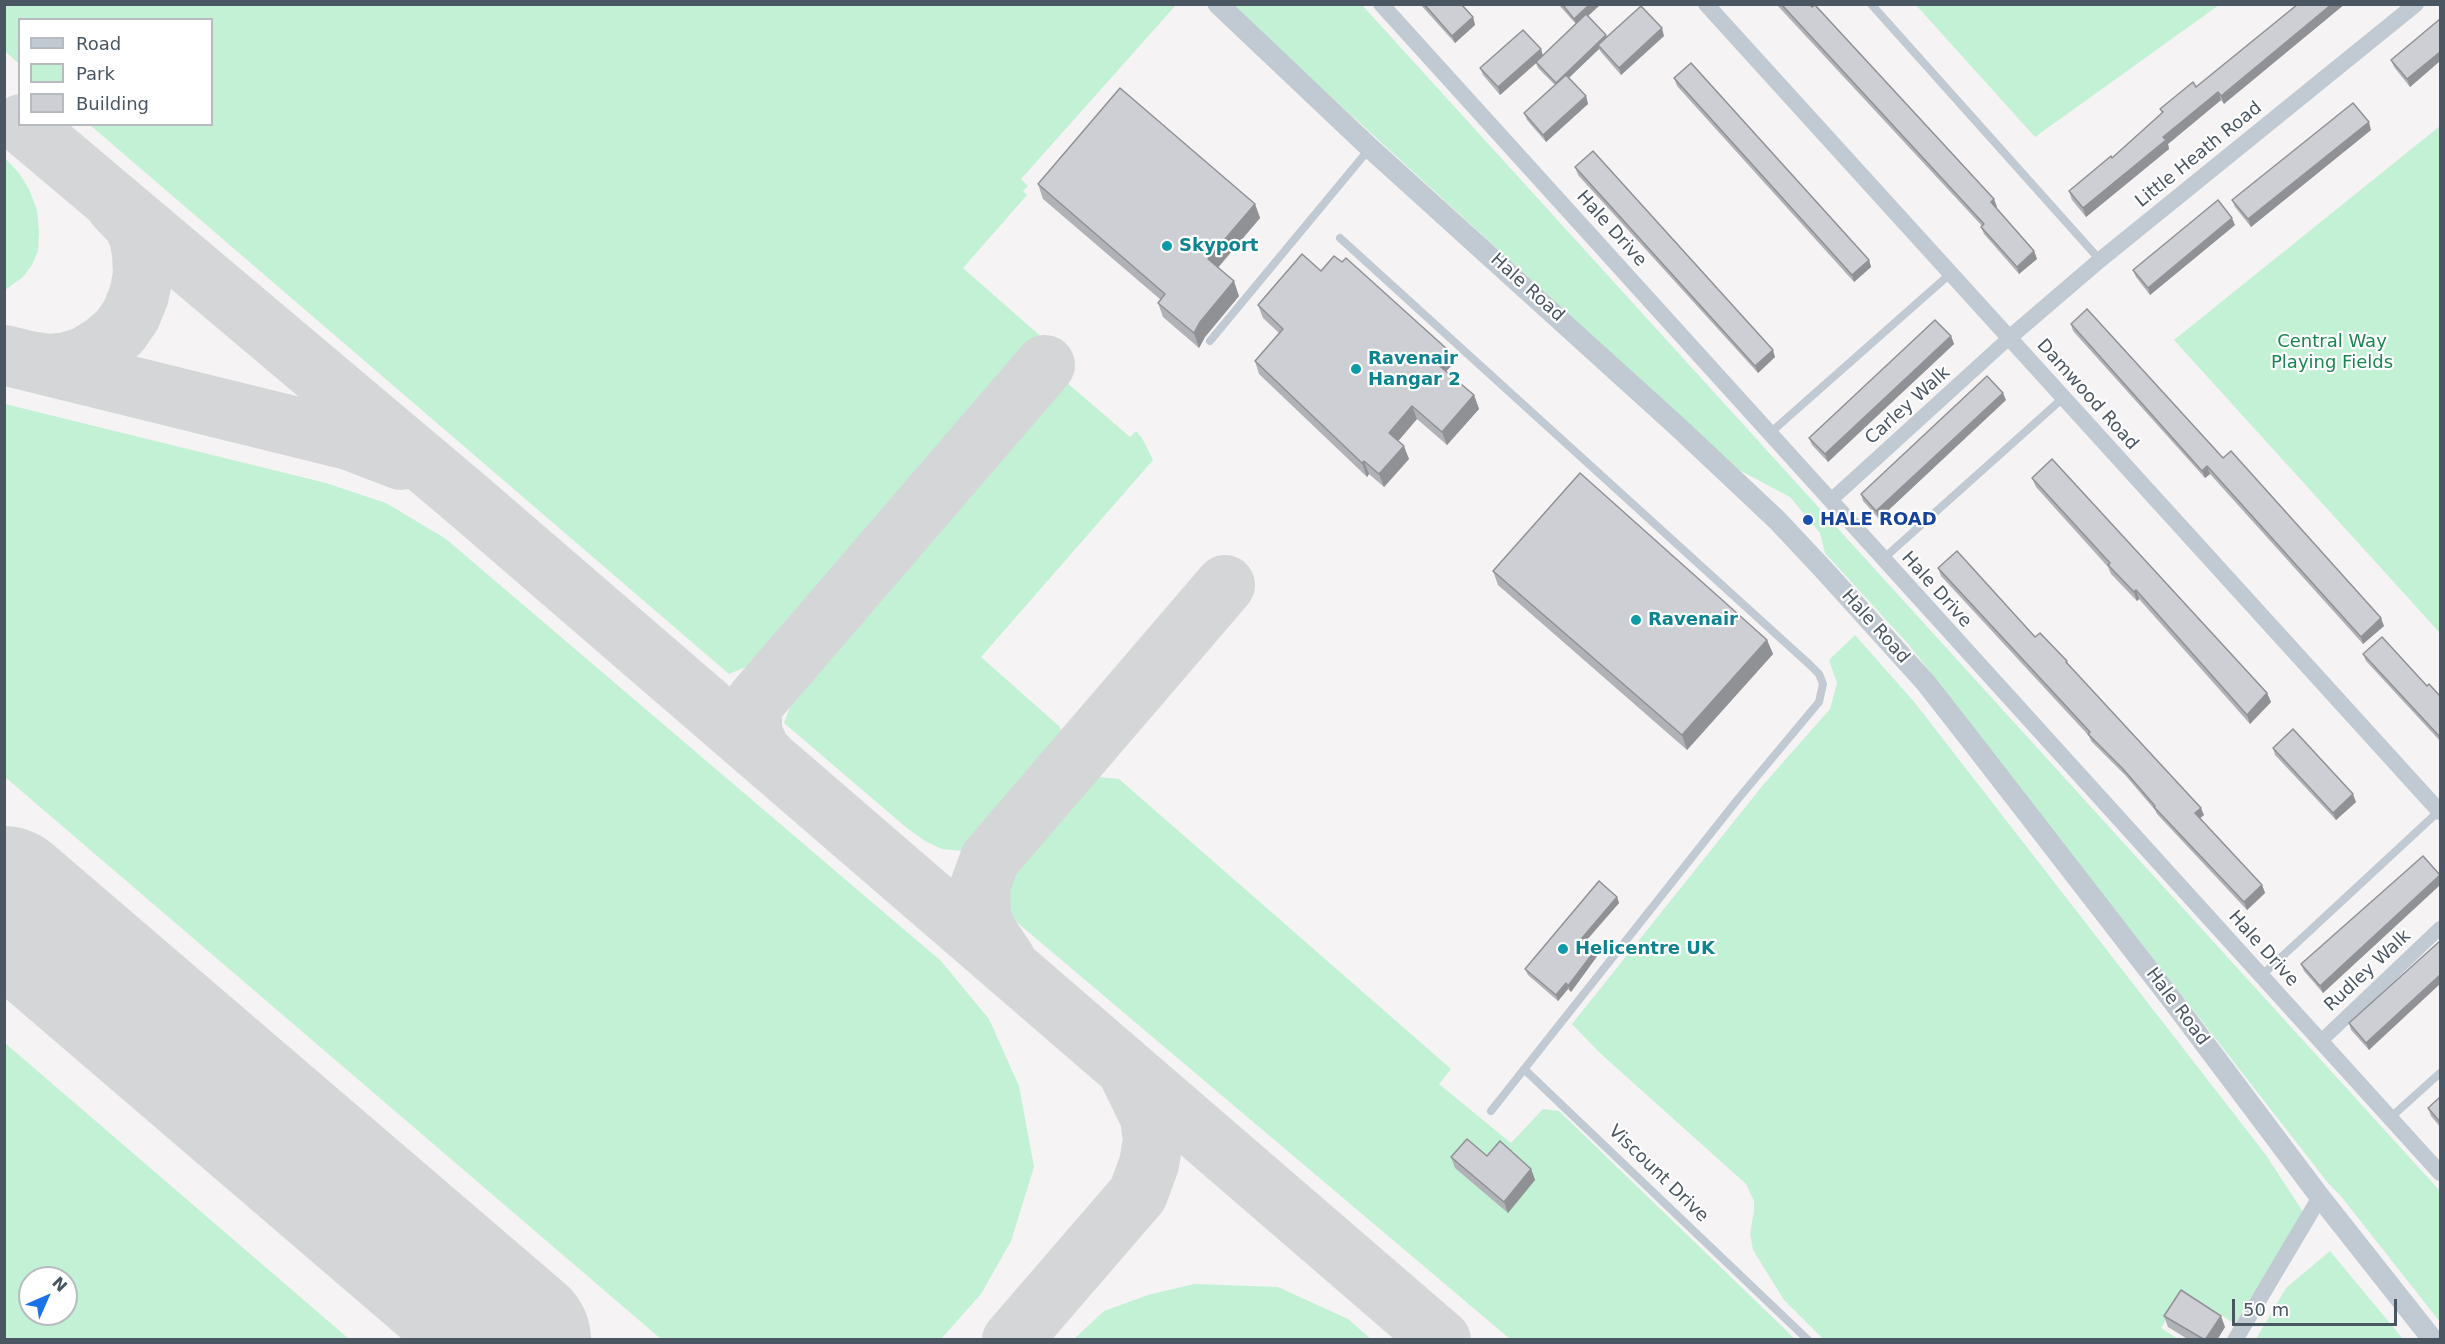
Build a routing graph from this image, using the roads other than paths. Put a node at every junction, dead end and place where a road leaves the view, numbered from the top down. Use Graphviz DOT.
graph roads {
  1 [pos="1218,4"];
  2 [pos="1381,4"];
  3 [pos="1706,4"];
  4 [pos="1871,4"];
  5 [pos="2416,4"];
  6 [pos="1370,148"];
  7 [pos="1340,238"];
  8 [pos="2100,260"];
  9 [pos="1950,274"];
  10 [pos="2009,338"];
  11 [pos="1210,341"];
  12 [pos="2063,398"];
  13 [pos="1770,433"];
  14 [pos="1831,500"];
  15 [pos="1883,560"];
  16 [pos="2440,811"];
  17 [pos="2440,928"];
  18 [pos="2260,976"];
  19 [pos="2321,1041"];
  20 [pos="1524,1069"];
  21 [pos="2440,1073"];
  22 [pos="1491,1111"];
  23 [pos="2390,1118"];
  24 [pos="2440,1173"];
  25 [pos="2320,1197"];
  26 [pos="1808,1340"];
  27 [pos="2235,1340"];
  28 [pos="2433,1340"];
  1 -- 6 [label="street, Hale Road"];
  2 -- 13 [label="street, Hale Drive"];
  3 -- 9 [label="street, Damwood Road"];
  4 -- 8 [label="lane"];
  5 -- 8 [label="street, Little Heath Road"];
  6 -- 11 [label="lane"];
  6 -- 25 [label="street, Hale Road"];
  7 -- 20 [label="lane"];
  8 -- 10 [label="street, Little Heath Road"];
  9 -- 10 [label="street, Damwood Road"];
  9 -- 13 [label="lane"];
  10 -- 12 [label="street, Damwood Road"];
  10 -- 14 [label="street, Carley Walk"];
  12 -- 15 [label="lane"];
  12 -- 16 [label="street, Damwood Road"];
  13 -- 14 [label="street, Hale Drive"];
  14 -- 15 [label="street, Hale Drive"];
  15 -- 18 [label="street, Hale Drive"];
  16 -- 18 [label="lane"];
  17 -- 19 [label="street, Rudley Walk"];
  18 -- 19 [label="street, Hale Drive"];
  19 -- 23 [label="street, Hale Drive"];
  20 -- 22 [label="lane"];
  20 -- 26 [label="lane, Viscount Drive"];
  21 -- 23 [label="lane"];
  23 -- 24 [label="street, Hale Drive"];
  25 -- 27 [label="street"];
  25 -- 28 [label="street, Hale Road"];
}
